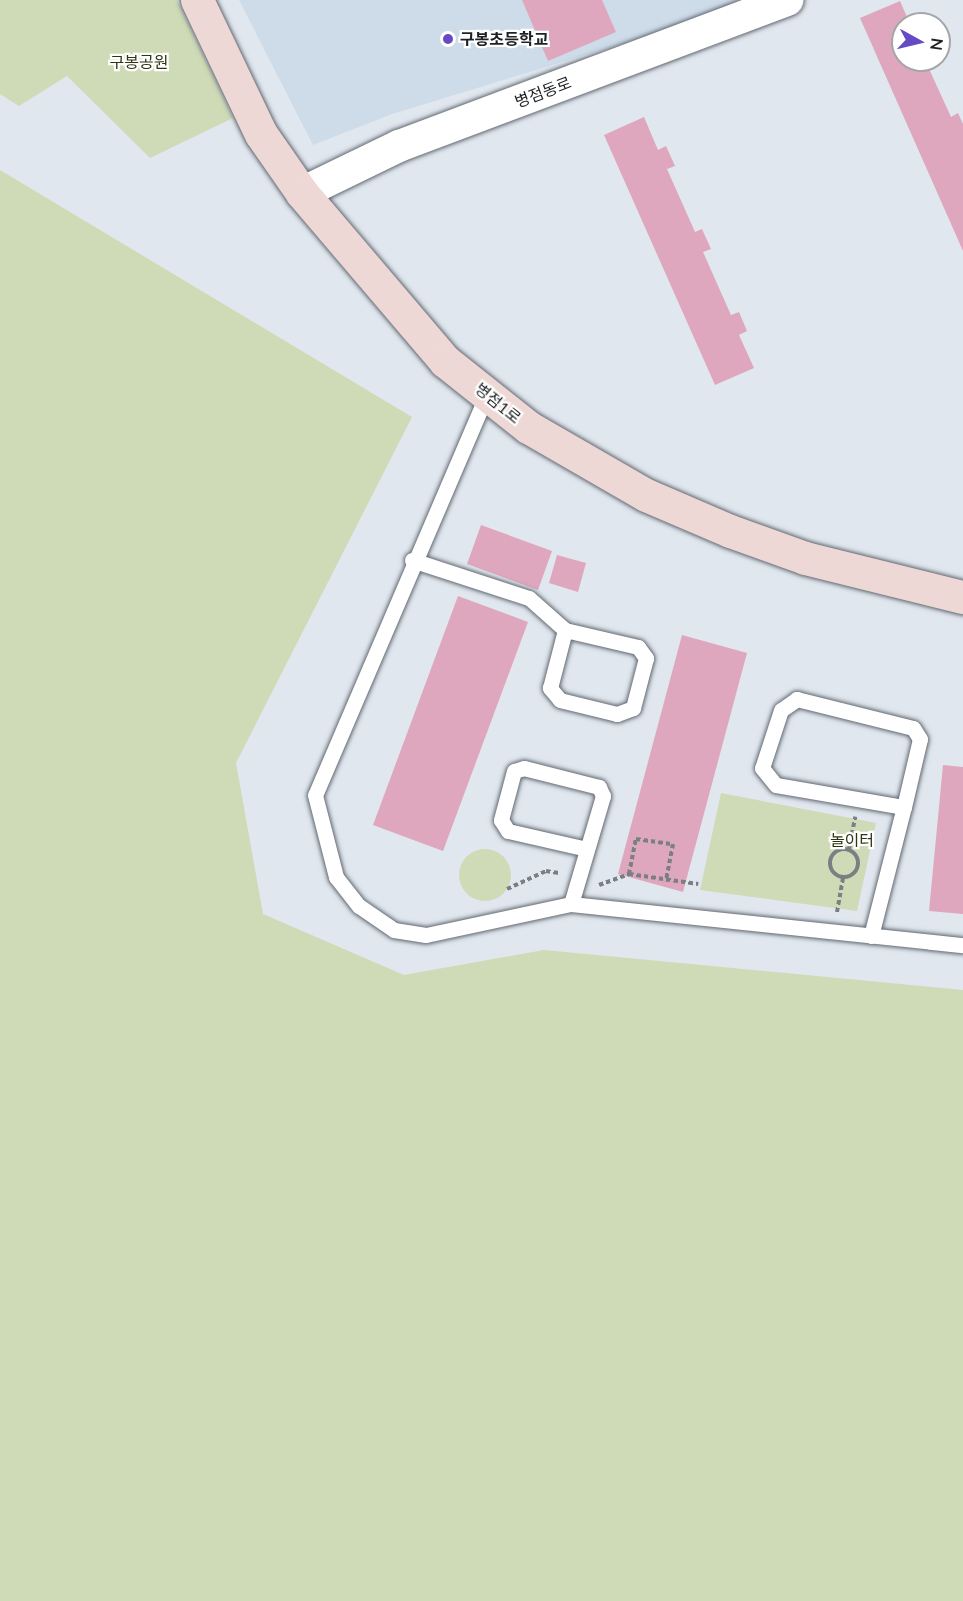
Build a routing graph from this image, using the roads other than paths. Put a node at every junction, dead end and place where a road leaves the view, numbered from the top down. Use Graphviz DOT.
graph roads {
  1 [pos="197,0"];
  2 [pos="788,0"];
  3 [pos="302,193"];
  4 [pos="487,394"];
  5 [pos="412,560"];
  6 [pos="963,597"];
  7 [pos="565,630"];
  8 [pos="904,807"];
  9 [pos="588,849"];
  10 [pos="571,904"];
  11 [pos="871,936"];
  12 [pos="963,945"];
  1 -- 3 [label="street, 병점1로"];
  2 -- 3 [label="street, 병점동로"];
  3 -- 4 [label="street, 병점1로"];
  4 -- 5 [label="lane"];
  4 -- 6 [label="street, 병점1로"];
  5 -- 7 [label="lane"];
  5 -- 10 [label="lane"];
  7 -- 7 [label="lane"];
  8 -- 8 [label="lane"];
  8 -- 11 [label="lane"];
  9 -- 9 [label="lane"];
  9 -- 10 [label="lane"];
  10 -- 11 [label="lane"];
  11 -- 12 [label="lane"];
}
